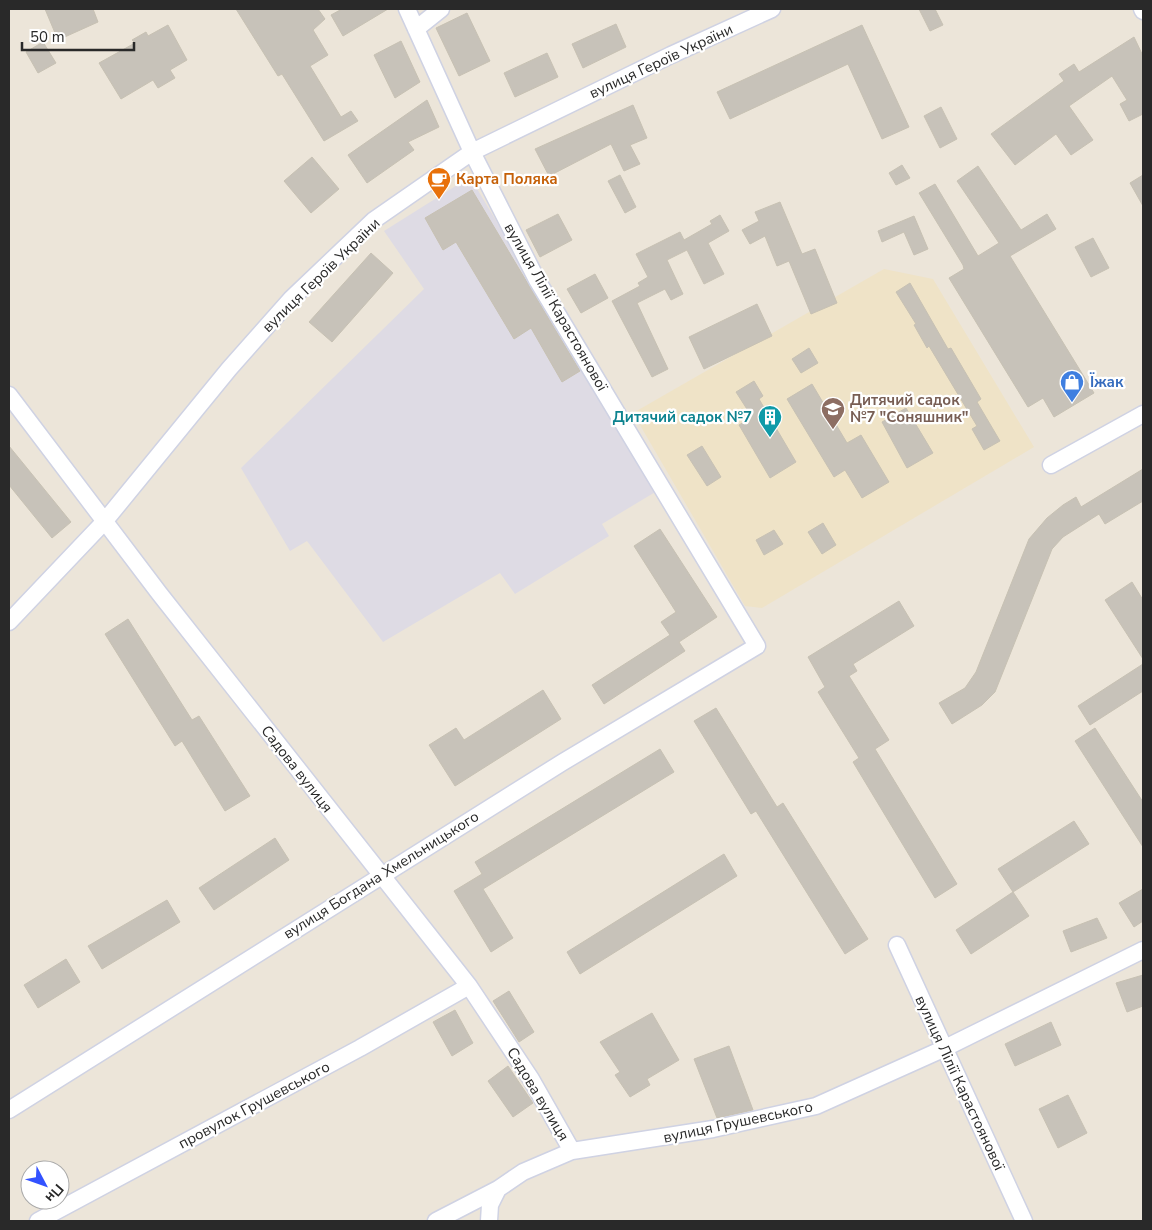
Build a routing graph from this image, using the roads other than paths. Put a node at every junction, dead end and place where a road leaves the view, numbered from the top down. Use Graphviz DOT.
graph roads {
  1 [pos="407,9"];
  2 [pos="441,9"];
  3 [pos="772,9"];
  4 [pos="416,29"];
  5 [pos="472,152"];
  6 [pos="9,395"];
  7 [pos="1143,414"];
  8 [pos="1050,465"];
  9 [pos="104,522"];
  10 [pos="9,622"];
  11 [pos="757,646"];
  12 [pos="380,876"];
  13 [pos="897,945"];
  14 [pos="1143,950"];
  15 [pos="470,986"];
  16 [pos="943,1049"];
  17 [pos="9,1110"];
  18 [pos="572,1152"];
  19 [pos="498,1189"];
  20 [pos="38,1221"];
  21 [pos="436,1221"];
  22 [pos="489,1221"];
  23 [pos="1024,1221"];
  1 -- 4 [label="street, вулиця Лілії Карастоянової"];
  2 -- 4 [label="street"];
  3 -- 5 [label="street, вулиця Героїв України"];
  4 -- 5 [label="street, вулиця Лілії Карастоянової"];
  5 -- 9 [label="street, вулиця Героїв України"];
  5 -- 11 [label="street, вулиця Лілії Карастоянової"];
  6 -- 9 [label="street, Садова вулиця"];
  7 -- 8 [label="street"];
  9 -- 10 [label="street, вулиця Героїв України"];
  9 -- 12 [label="street, Садова вулиця"];
  11 -- 12 [label="street, вулиця Богдана Хмельницького"];
  12 -- 15 [label="street, Садова вулиця"];
  12 -- 17 [label="street, вулиця Богдана Хмельницького"];
  13 -- 16 [label="street, вулиця Лілії Карастоянової"];
  14 -- 16 [label="street, вулиця Грушевського"];
  15 -- 18 [label="street, Садова вулиця"];
  15 -- 20 [label="street, провулок Грушевського"];
  16 -- 18 [label="street, вулиця Грушевського"];
  16 -- 23 [label="street, вулиця Лілії Карастоянової"];
  18 -- 19 [label="street, вулиця Грушевського"];
  19 -- 21 [label="street, вулиця Грушевського"];
  19 -- 22 [label="street"];
}
